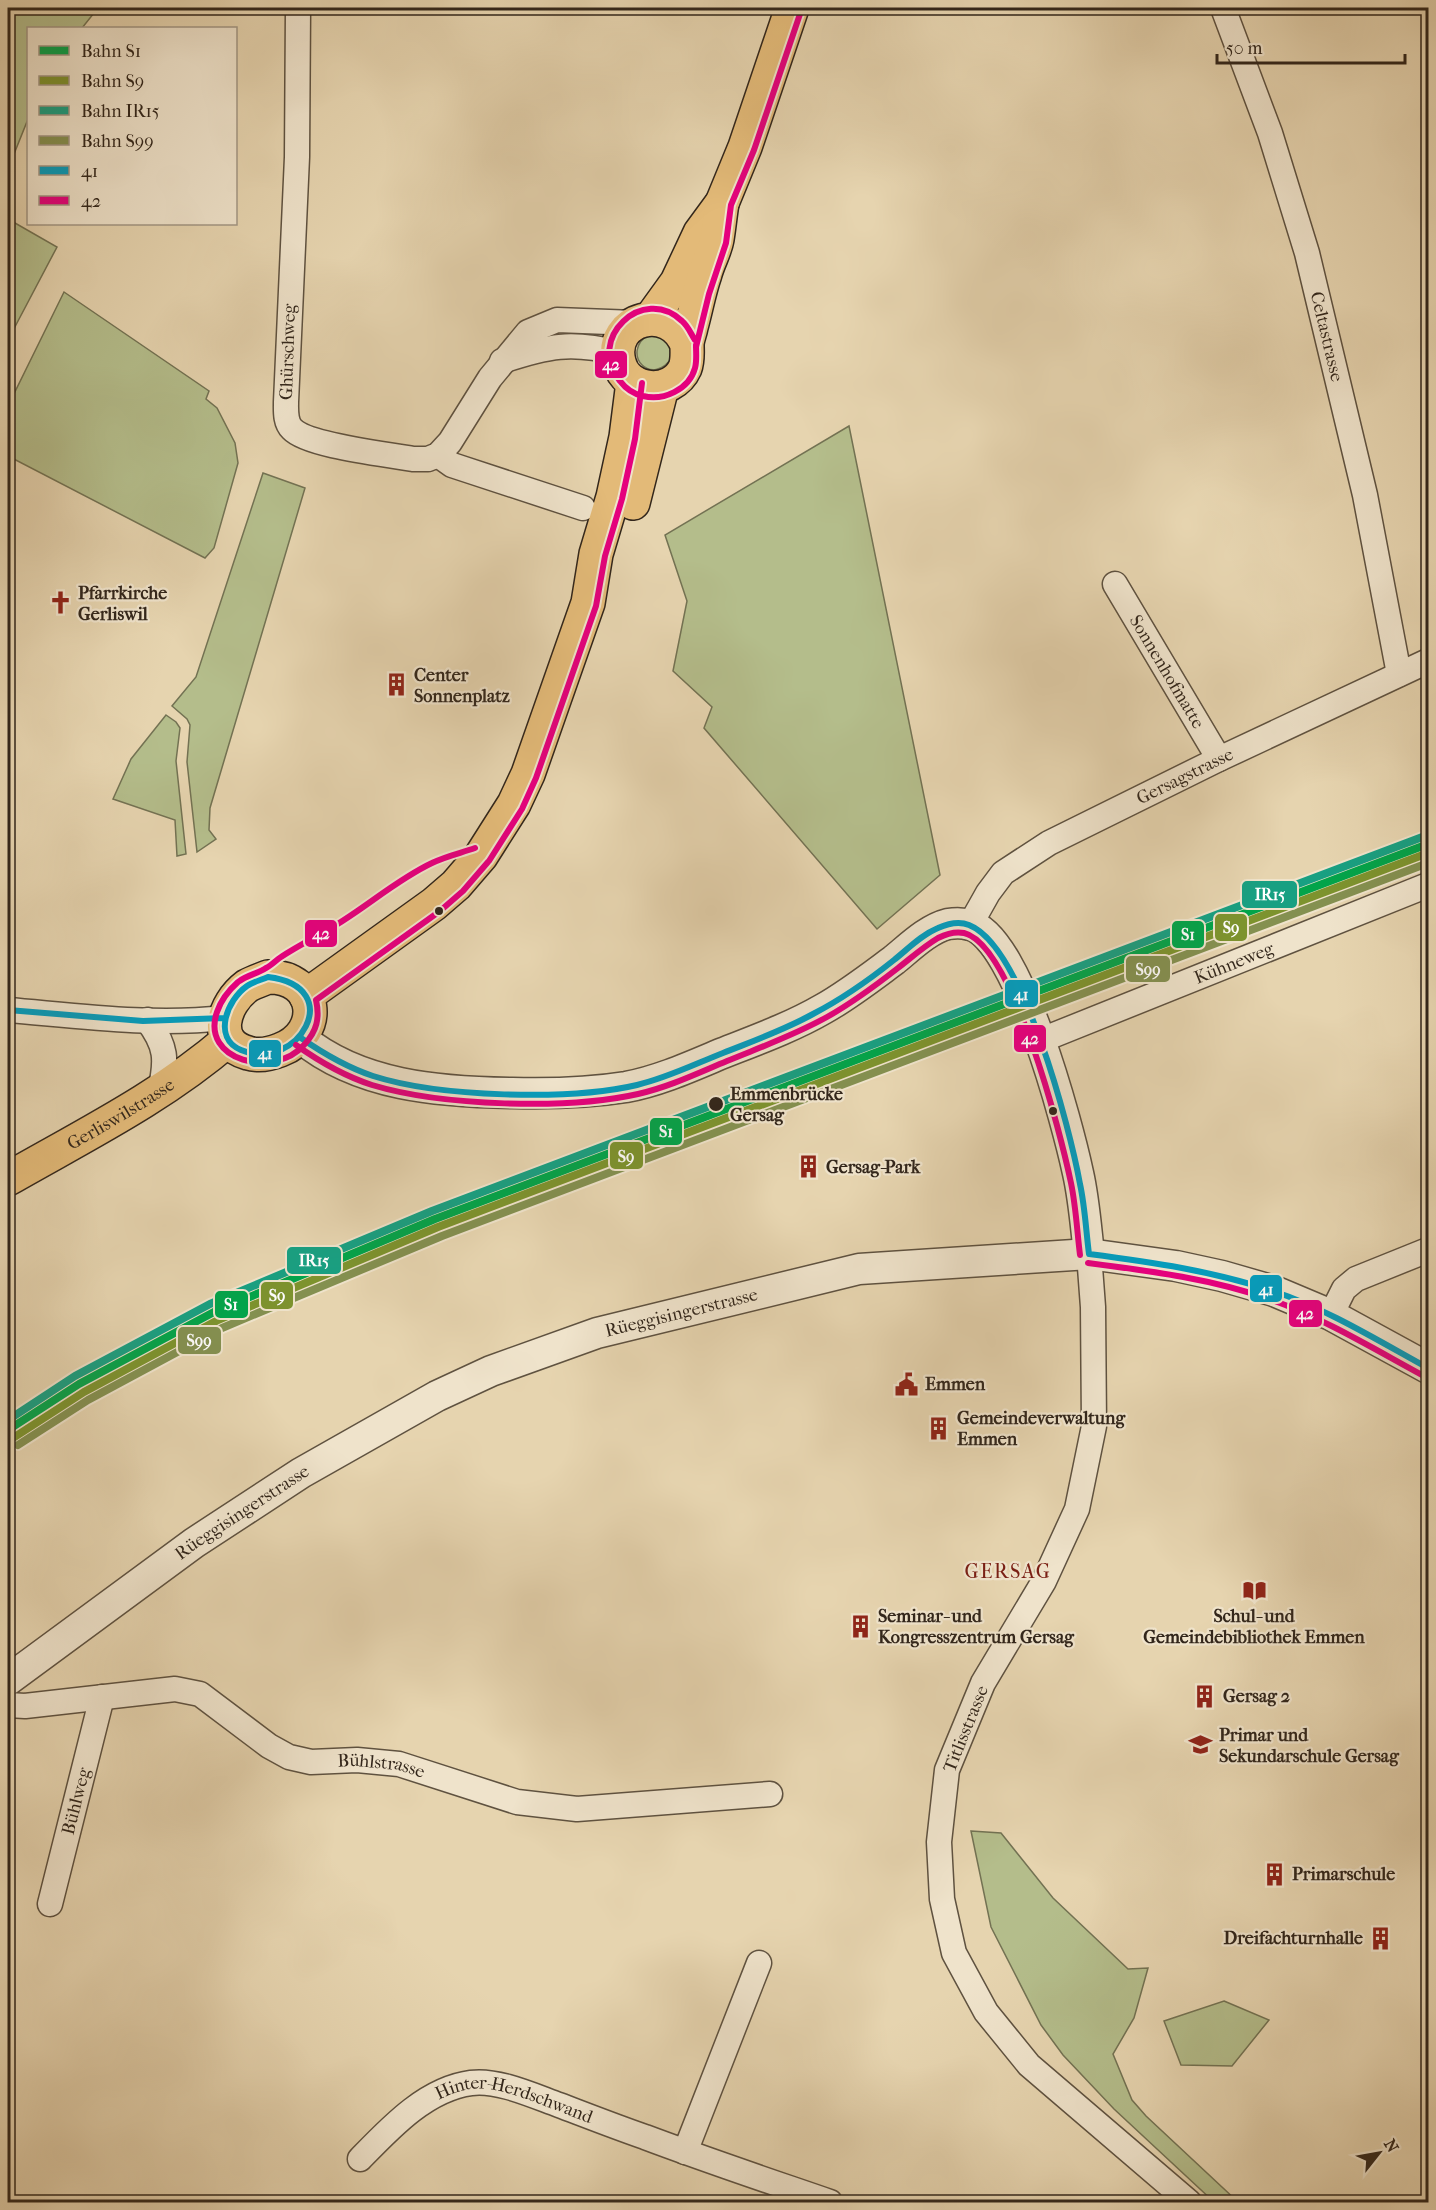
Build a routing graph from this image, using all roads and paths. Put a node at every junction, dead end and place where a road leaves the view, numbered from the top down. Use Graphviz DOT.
graph roads {
  1 [pos="298,8"];
  2 [pos="792,8"];
  3 [pos="1223,8"];
  4 [pos="722,203"];
  5 [pos="643,320"];
  6 [pos="687,345"];
  7 [pos="618,353"];
  8 [pos="502,361"];
  9 [pos="648,385"];
  10 [pos="438,455"];
  11 [pos="583,508"];
  12 [pos="1115,584"];
  13 [pos="1428,661"];
  14 [pos="1399,674"];
  15 [pos="1219,759"];
  16 [pos="1428,885"];
  17 [pos="970,925"];
  18 [pos="306,996"];
  19 [pos="8,1010"];
  20 [pos="147,1020"];
  21 [pos="226,1029"];
  22 [pos="301,1038"];
  23 [pos="1039,1041"];
  24 [pos="160,1091"];
  25 [pos="8,1179"];
  26 [pos="1428,1250"];
  27 [pos="1089,1254"];
  28 [pos="1331,1315"];
  29 [pos="1428,1368"];
  30 [pos="8,1680"];
  31 [pos="102,1697"];
  32 [pos="8,1705"];
  33 [pos="770,1794"];
  34 [pos="50,1904"];
  35 [pos="759,1963"];
  36 [pos="685,2152"];
  37 [pos="360,2159"];
  38 [pos="830,2202"];
  39 [pos="1189,2202"];
  1 -- 10 [label="street, Ghürschweg"];
  2 -- 4 [label="main road"];
  3 -- 14 [label="street, Celtastrasse"];
  4 -- 5 [label="main road"];
  4 -- 6 [label="main road"];
  5 -- 6 [label="main road"];
  5 -- 7 [label="main road"];
  5 -- 8 [label="street"];
  6 -- 9 [label="main road"];
  7 -- 8 [label="street"];
  7 -- 9 [label="main road"];
  8 -- 10 [label="street"];
  9 -- 18 [label="main road"];
  10 -- 11 [label="street"];
  12 -- 15 [label="street, Sonnenhofmatte"];
  13 -- 14 [label="street, Gersagstrasse"];
  14 -- 15 [label="street, Gersagstrasse"];
  15 -- 17 [label="street, Gersagstrasse"];
  16 -- 23 [label="street, Kühneweg"];
  17 -- 22 [label="street"];
  17 -- 23 [label="street"];
  18 -- 21 [label="main road"];
  18 -- 22 [label="main road"];
  19 -- 20 [label="street"];
  20 -- 21 [label="street"];
  20 -- 24 [label="street"];
  21 -- 22 [label="main road"];
  21 -- 24 [label="main road, Gerliswilstrasse"];
  23 -- 27 [label="street"];
  24 -- 25 [label="main road, Gerliswilstrasse"];
  26 -- 28 [label="street"];
  27 -- 28 [label="street, Rüeggisingerstrasse"];
  27 -- 30 [label="street, Rüeggisingerstrasse"];
  27 -- 39 [label="street, Titlisstrasse"];
  28 -- 29 [label="street, Rüeggisingerstrasse"];
  31 -- 32 [label="street, Bühlstrasse"];
  31 -- 33 [label="street, Bühlstrasse"];
  31 -- 34 [label="street, Bühlweg"];
  35 -- 36 [label="street"];
  36 -- 37 [label="street, Hinter-Herdschwand"];
  36 -- 38 [label="street, Hinter-Herdschwand"];
}
